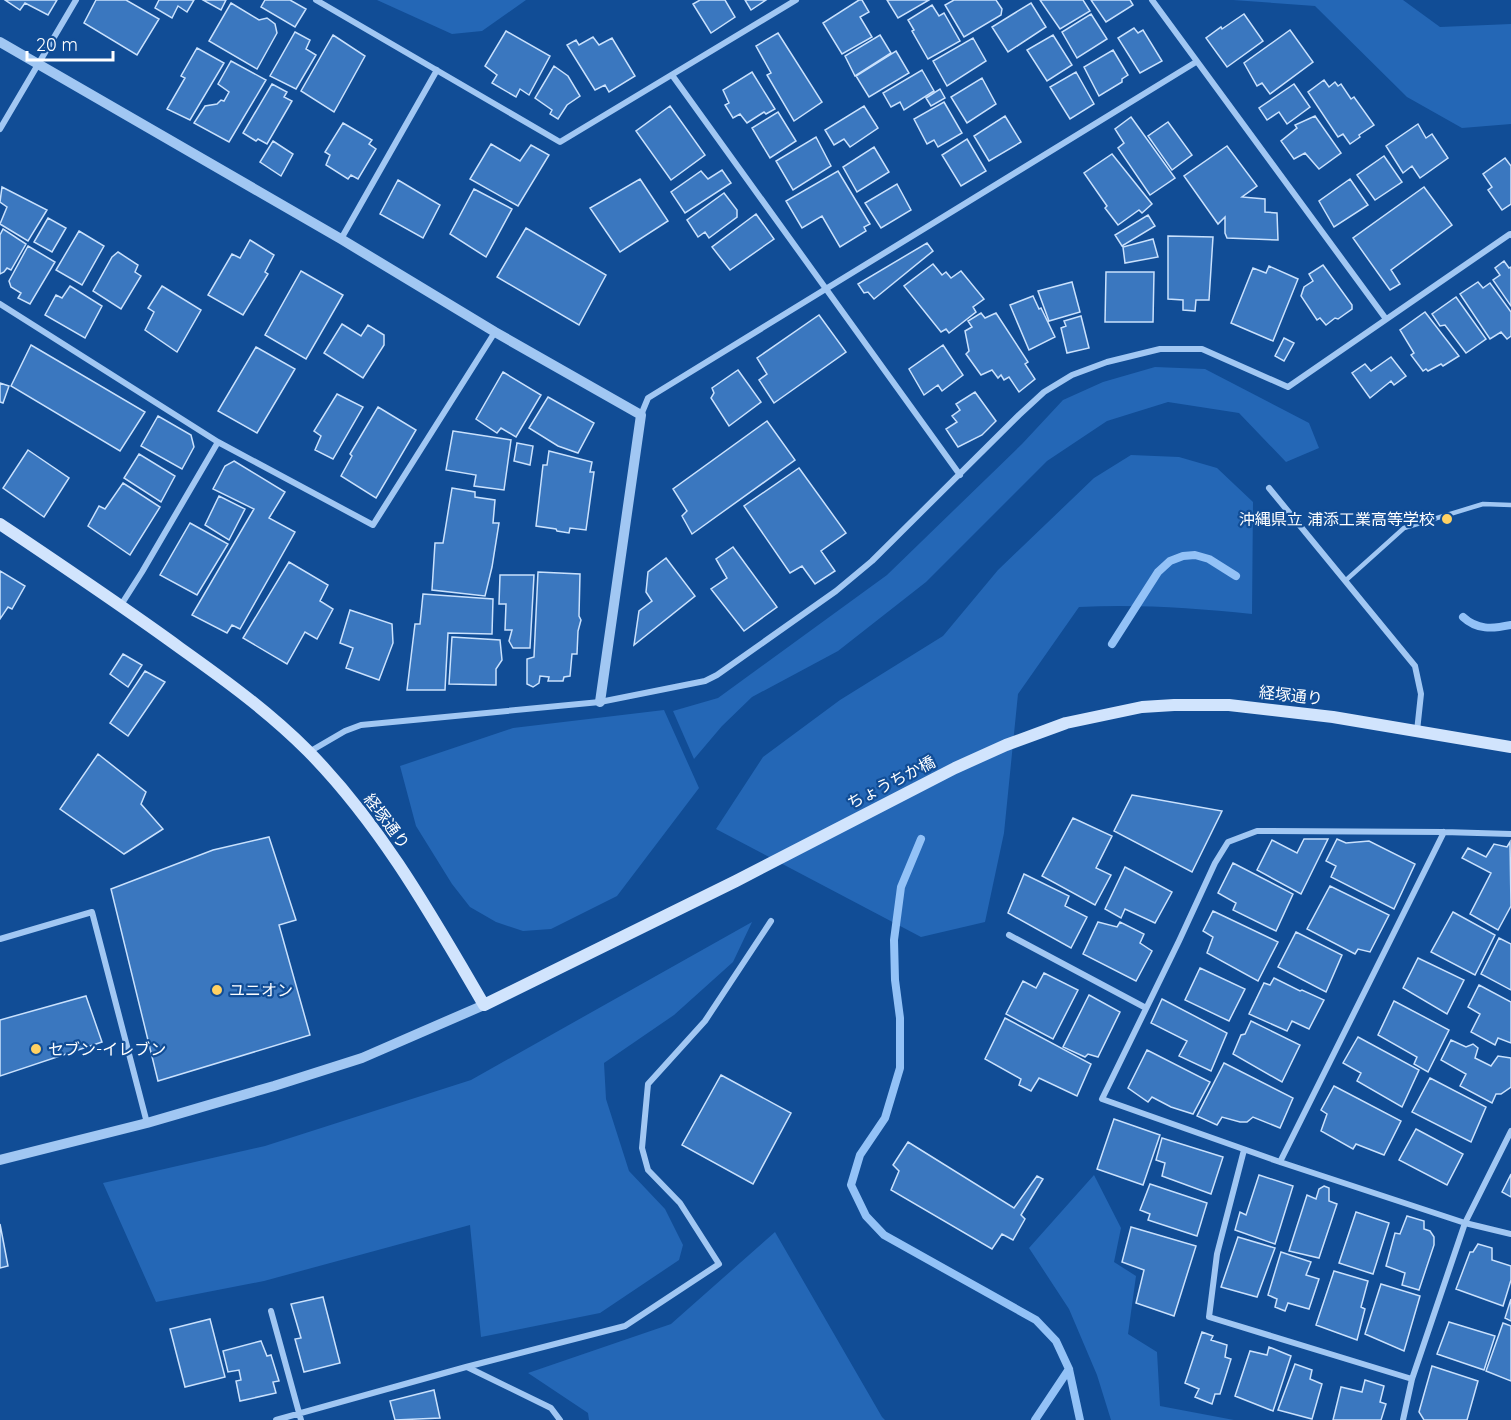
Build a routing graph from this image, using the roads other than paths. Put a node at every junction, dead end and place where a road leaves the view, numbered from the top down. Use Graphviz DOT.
graph roads {
  1 [pos="76,0"];
  2 [pos="316,0"];
  3 [pos="796,0"];
  4 [pos="1152,0"];
  5 [pos="0,42"];
  6 [pos="1196,62"];
  7 [pos="39,64"];
  8 [pos="437,70"];
  9 [pos="672,75"];
  10 [pos="0,129"];
  11 [pos="1511,235"];
  12 [pos="341,239"];
  13 [pos="826,288"];
  14 [pos="0,303"];
  15 [pos="1386,319"];
  16 [pos="495,332"];
  17 [pos="641,415"];
  18 [pos="218,442"];
  19 [pos="960,475"];
  20 [pos="1269,488"];
  21 [pos="1511,505"];
  22 [pos="0,524"];
  23 [pos="1345,581"];
  24 [pos="121,605"];
  25 [pos="600,702"];
  26 [pos="1066,723"];
  27 [pos="1417,731"];
  28 [pos="1511,747"];
  29 [pos="309,752"];
  30 [pos="1444,831"];
  31 [pos="1511,834"];
  32 [pos="771,921"];
  33 [pos="1009,935"];
  34 [pos="0,939"];
  35 [pos="484,1005"];
  36 [pos="1146,1008"];
  37 [pos="147,1123"];
  38 [pos="1511,1131"];
  39 [pos="1244,1150"];
  40 [pos="0,1160"];
  41 [pos="1280,1162"];
  42 [pos="1465,1223"];
  43 [pos="1511,1234"];
  44 [pos="271,1311"];
  45 [pos="466,1367"];
  46 [pos="1412,1379"];
  47 [pos="300,1417"];
  48 [pos="276,1420"];
  49 [pos="560,1420"];
  50 [pos="1403,1420"];
  1 -- 7 [label="street"];
  2 -- 8 [label="street"];
  3 -- 9 [label="street"];
  4 -- 6 [label="street"];
  5 -- 7 [label="street"];
  6 -- 13 [label="street"];
  6 -- 15 [label="street"];
  7 -- 10 [label="street"];
  7 -- 12 [label="street"];
  8 -- 9 [label="street"];
  8 -- 12 [label="street"];
  9 -- 13 [label="street"];
  11 -- 15 [label="street"];
  12 -- 16 [label="street"];
  13 -- 17 [label="street"];
  13 -- 19 [label="street"];
  14 -- 18 [label="street"];
  15 -- 19 [label="street"];
  16 -- 17 [label="street"];
  16 -- 18 [label="street"];
  17 -- 25 [label="street"];
  18 -- 24 [label="street"];
  19 -- 25 [label="street"];
  20 -- 23 [label="street"];
  21 -- 23 [label="lane"];
  22 -- 24 [label="main road, 経塚通り"];
  23 -- 27 [label="street"];
  24 -- 29 [label="main road, 経塚通り"];
  25 -- 29 [label="street"];
  26 -- 27 [label="main road, 経塚通り"];
  26 -- 35 [label="main road, ちょうちか橋"];
  27 -- 28 [label="main road, 経塚通り"];
  29 -- 35 [label="main road, 経塚通り"];
  30 -- 31 [label="street"];
  30 -- 36 [label="street"];
  30 -- 41 [label="street"];
  32 -- 45 [label="street"];
  33 -- 36 [label="street"];
  34 -- 37 [label="street"];
  35 -- 37 [label="street"];
  36 -- 39 [label="street"];
  37 -- 40 [label="street"];
  38 -- 42 [label="street"];
  39 -- 41 [label="street"];
  39 -- 46 [label="street"];
  41 -- 42 [label="street"];
  42 -- 43 [label="street"];
  42 -- 46 [label="street"];
  44 -- 47 [label="street"];
  45 -- 47 [label="street"];
  45 -- 49 [label="street"];
  46 -- 50 [label="street"];
  47 -- 48 [label="street"];
}
